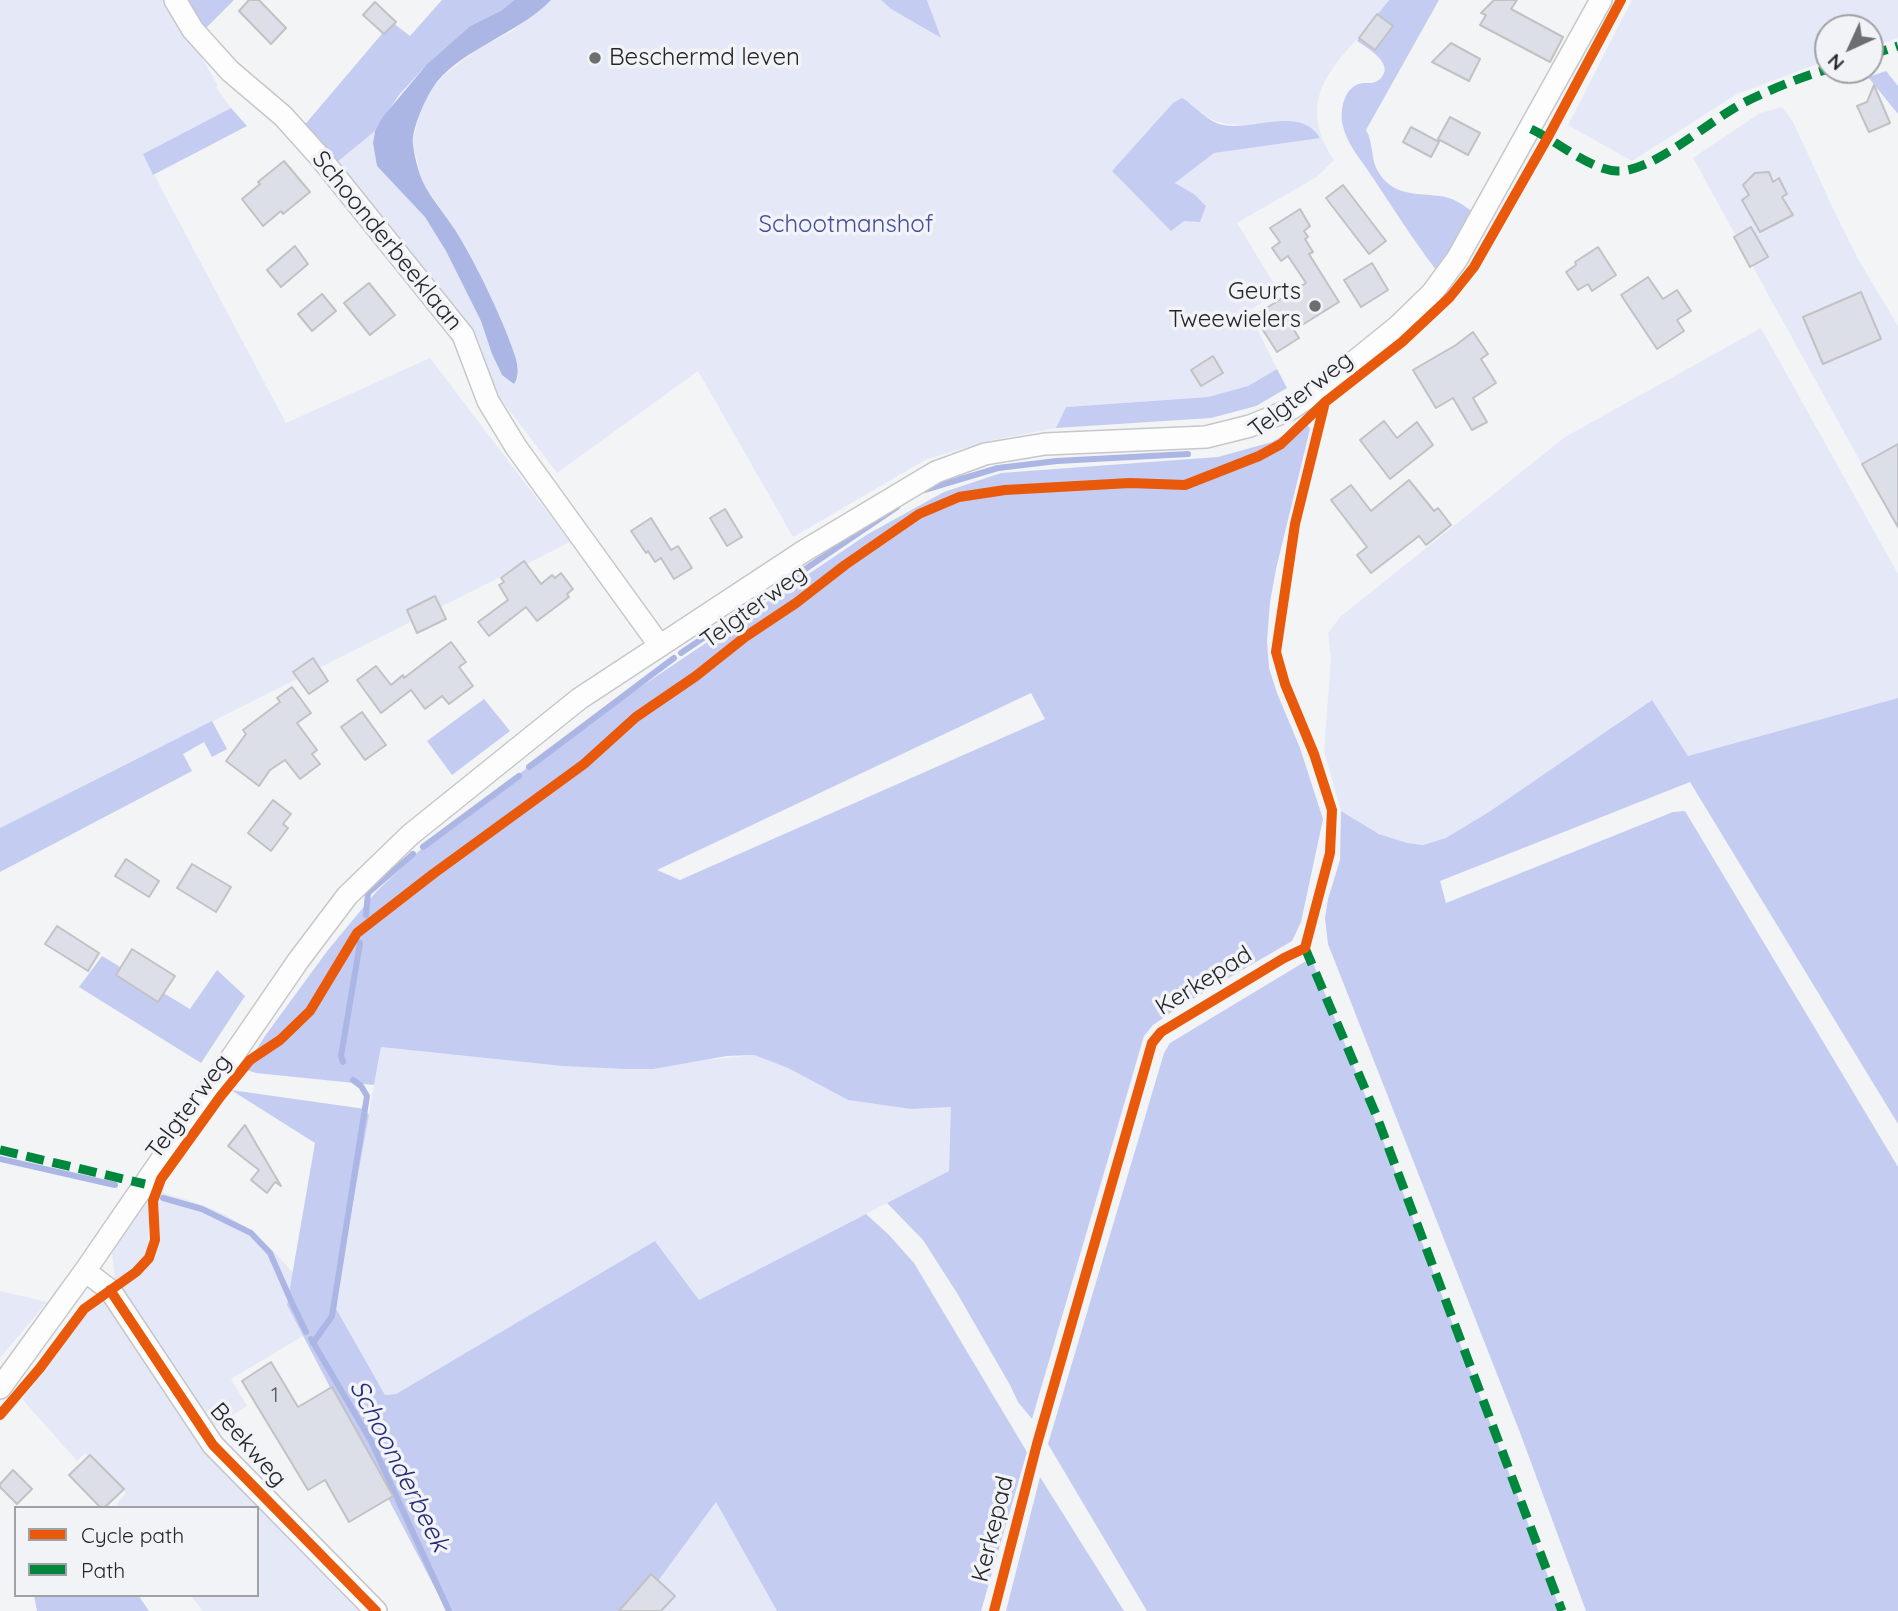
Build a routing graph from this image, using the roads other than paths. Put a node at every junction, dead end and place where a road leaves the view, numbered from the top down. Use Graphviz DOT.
graph roads {
  1 [pos="175,0"];
  2 [pos="1601,0"];
  3 [pos="660,646"];
  4 [pos="85,1271"];
  5 [pos="0,1388"];
  6 [pos="376,1611"];
  1 -- 3 [label="street, Schoonderbeeklaan"];
  2 -- 3 [label="street, Telgterweg"];
  3 -- 4 [label="street, Telgterweg"];
  4 -- 5 [label="street, Telgterweg"];
  4 -- 6 [label="street, Beekweg"];
}
